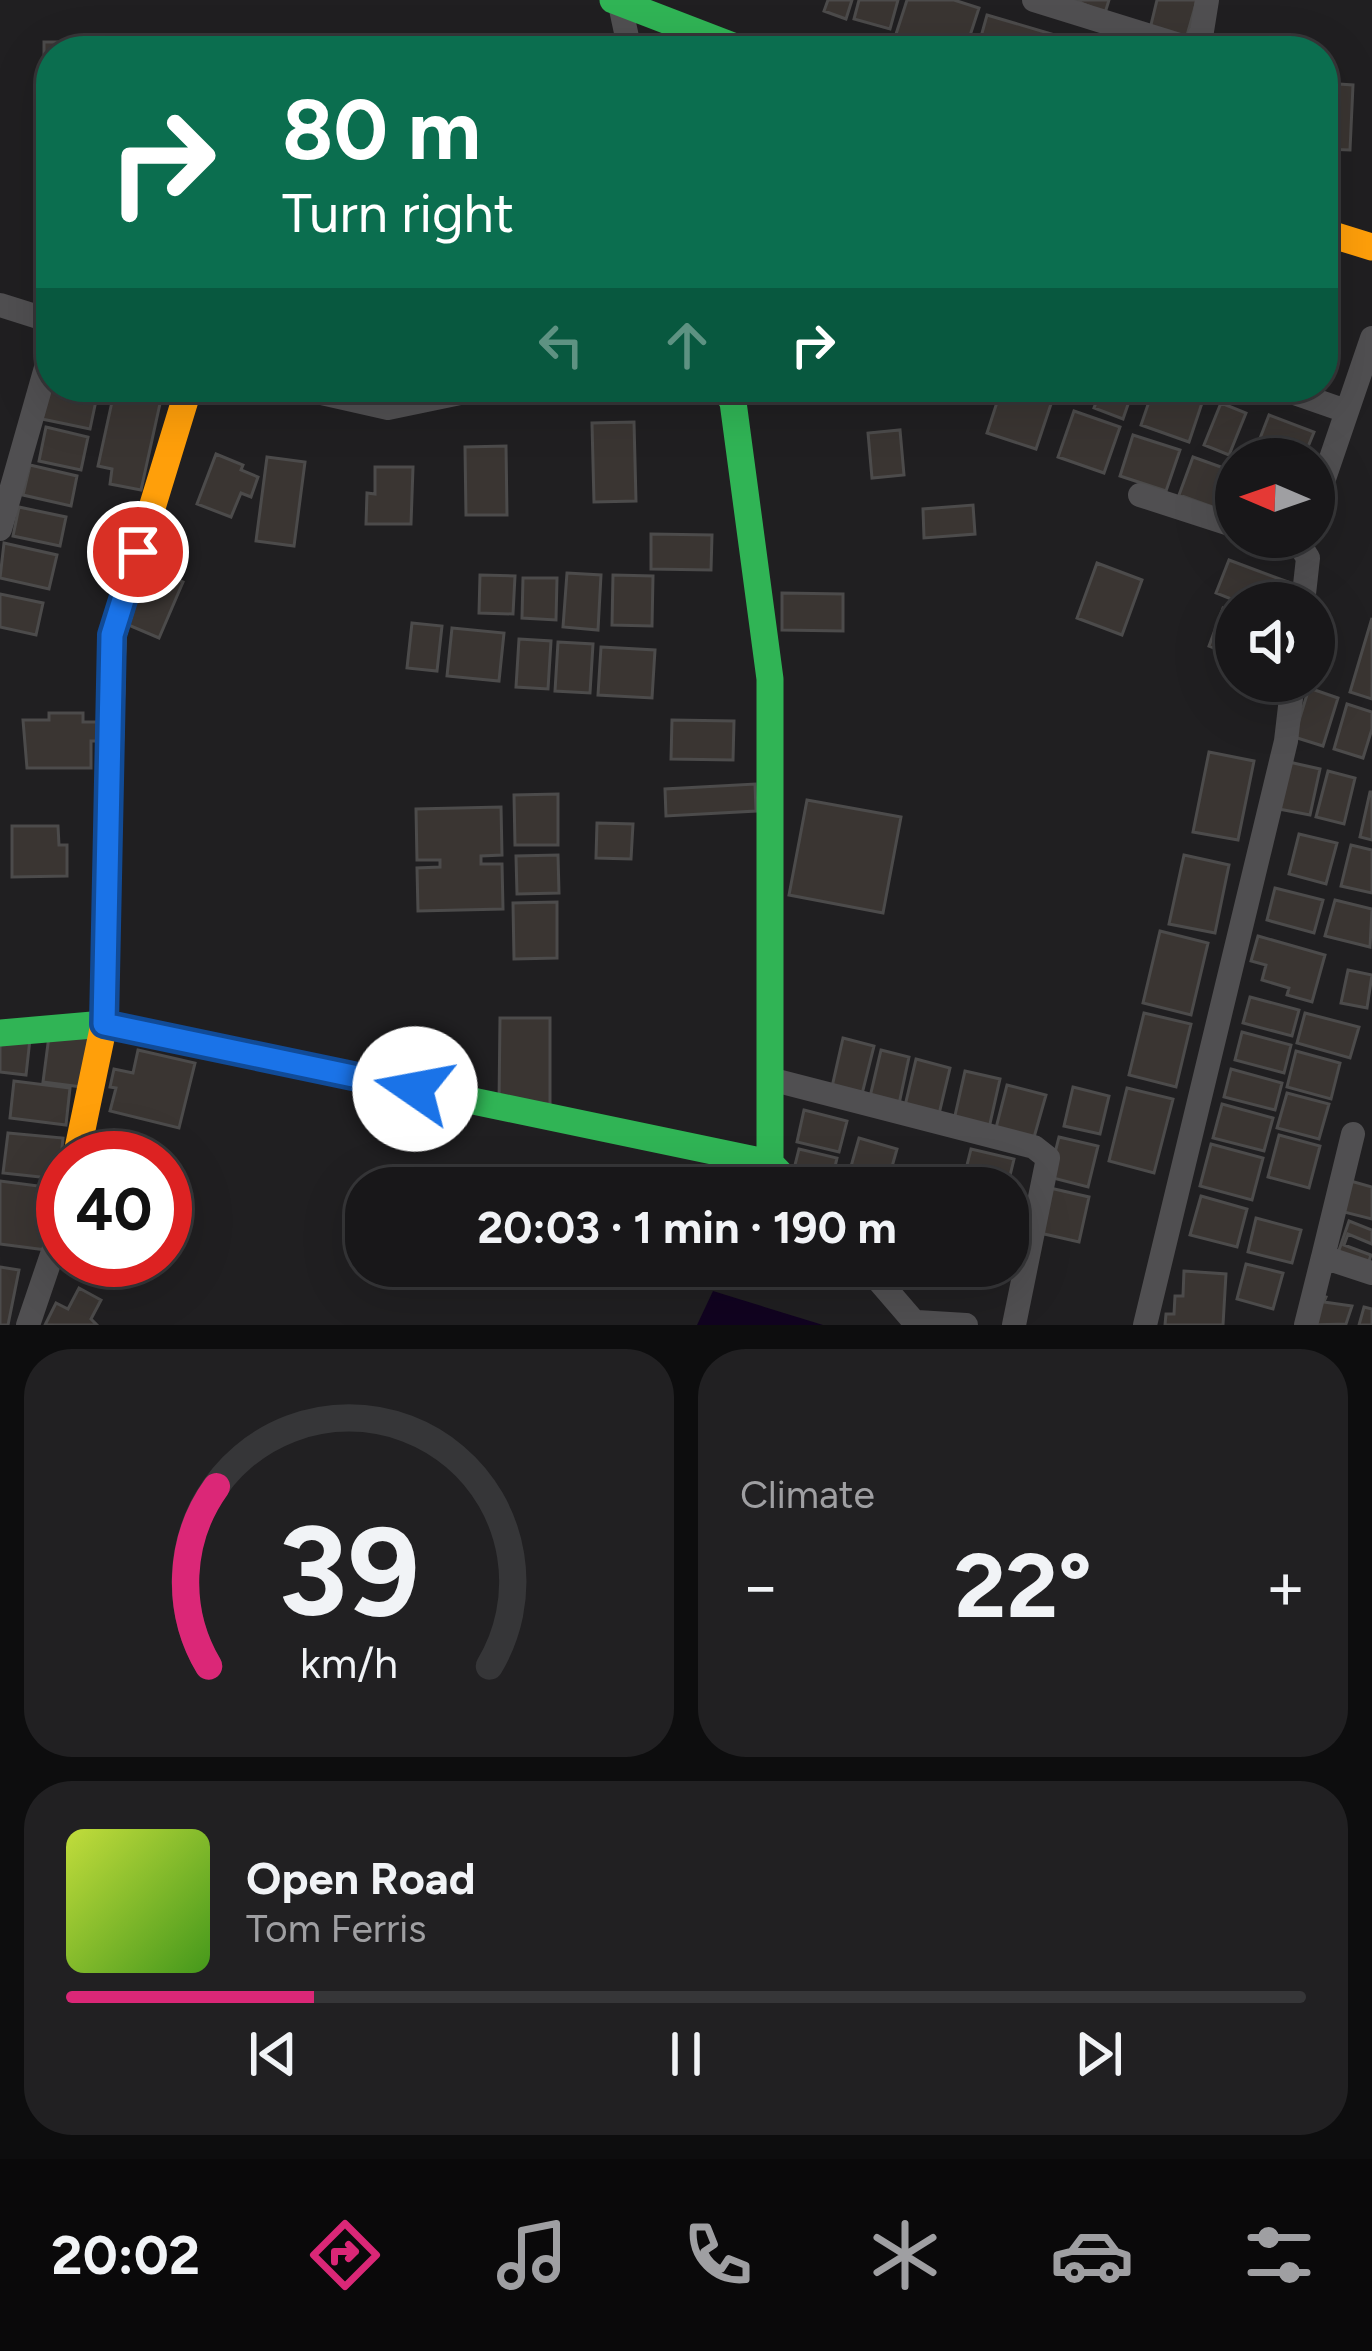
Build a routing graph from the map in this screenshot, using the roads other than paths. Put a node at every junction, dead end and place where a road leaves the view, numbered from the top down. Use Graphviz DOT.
graph roads {
  1 [pos="1034,0"];
  2 [pos="1207,0"];
  3 [pos="617,1"];
  4 [pos="626,36"];
  5 [pos="707,36"];
  6 [pos="1150,36"];
  7 [pos="1199,36"];
  8 [pos="1338,237"];
  9 [pos="1372,248"];
  10 [pos="0,305"];
  11 [pos="36,316"];
  12 [pos="1372,338"];
  13 [pos="36,402"];
  14 [pos="184,402"];
  15 [pos="361,402"];
  16 [pos="417,402"];
  17 [pos="733,402"];
  18 [pos="1320,402"];
  19 [pos="1346,411"];
  20 [pos="1335,444"];
  21 [pos="1140,494"];
  22 [pos="1215,519"];
  23 [pos="0,530"];
  24 [pos="1291,702"];
  25 [pos="104,1024"];
  26 [pos="0,1033"];
  27 [pos="770,1079"];
  28 [pos="82,1131"];
  29 [pos="1352,1134"];
  30 [pos="770,1163"];
  31 [pos="774,1167"];
  32 [pos="1322,1257"];
  33 [pos="1372,1273"];
  34 [pos="41,1287"];
  35 [pos="884,1287"];
  36 [pos="917,1324"];
  37 [pos="28,1325"];
  38 [pos="966,1325"];
  39 [pos="1014,1325"];
  40 [pos="1145,1325"];
  41 [pos="1306,1325"];
  1 -- 6 [label="street"];
  2 -- 7 [label="street"];
  3 -- 4 [label="street"];
  3 -- 5 [label="street"];
  8 -- 9 [label="street"];
  10 -- 11 [label="street"];
  12 -- 19 [label="street"];
  13 -- 23 [label="street"];
  14 -- 25 [label="street"];
  15 -- 16 [label="street"];
  17 -- 27 [label="street"];
  18 -- 19 [label="street"];
  19 -- 20 [label="street"];
  21 -- 22 [label="street"];
  24 -- 40 [label="street"];
  25 -- 26 [label="street"];
  25 -- 28 [label="street"];
  25 -- 30 [label="street"];
  27 -- 30 [label="street"];
  27 -- 39 [label="street"];
  29 -- 32 [label="street"];
  30 -- 31 [label="street"];
  32 -- 33 [label="street"];
  32 -- 41 [label="street"];
  34 -- 37 [label="street"];
  35 -- 36 [label="street"];
  36 -- 38 [label="street"];
}
